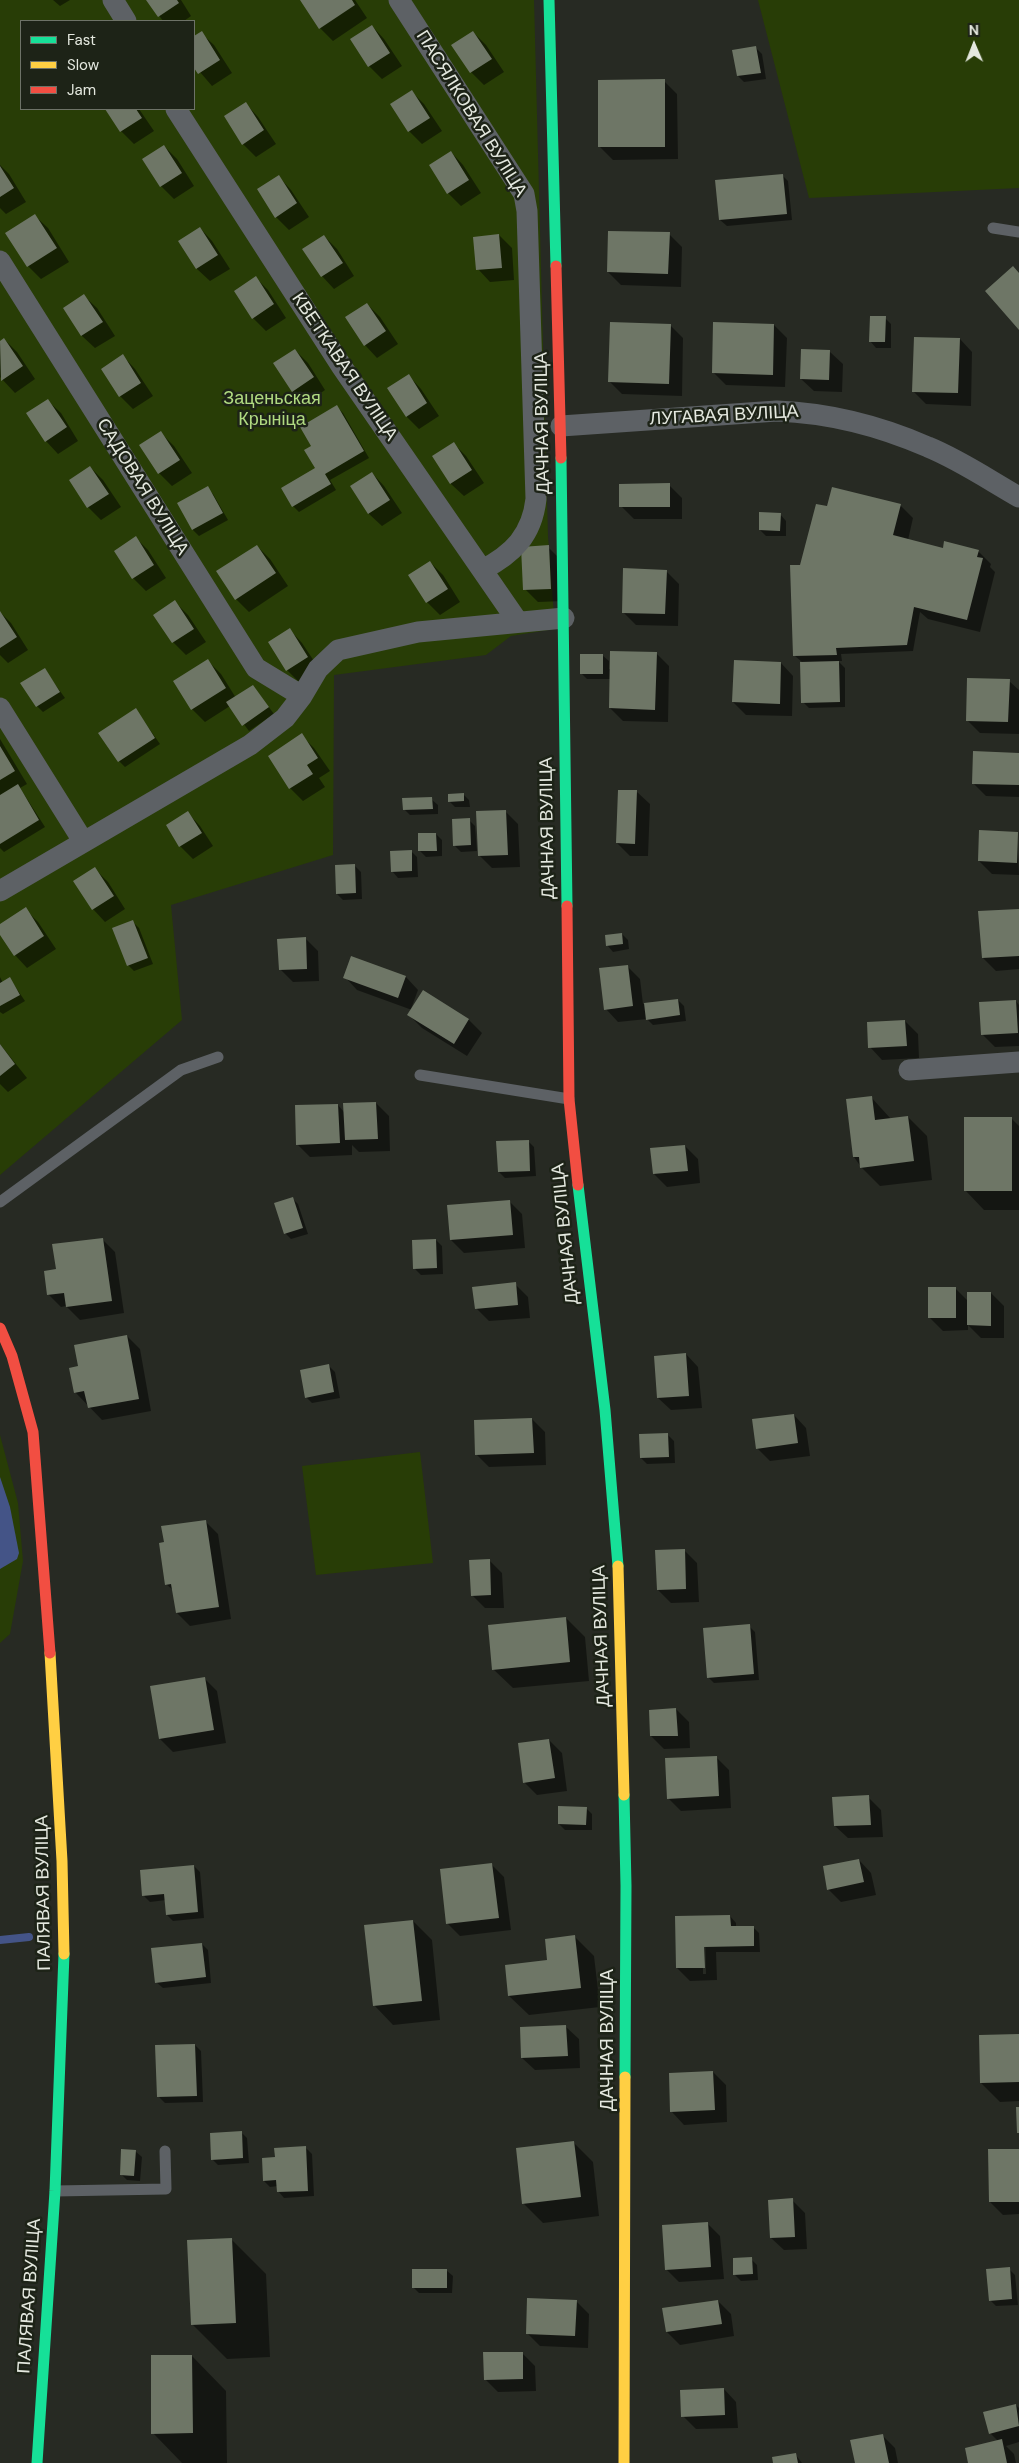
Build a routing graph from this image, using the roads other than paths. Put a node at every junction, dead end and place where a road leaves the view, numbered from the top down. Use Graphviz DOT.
graph roads {
  1 [pos="113,0"];
  2 [pos="399,0"];
  3 [pos="549,0"];
  4 [pos="125,20"];
  5 [pos="177,110"];
  6 [pos="993,228"];
  7 [pos="1019,232"];
  8 [pos="0,261"];
  9 [pos="561,426"];
  10 [pos="1019,496"];
  11 [pos="482,570"];
  12 [pos="564,618"];
  13 [pos="518,622"];
  14 [pos="302,696"];
  15 [pos="0,708"];
  16 [pos="83,841"];
  17 [pos="0,891"];
  18 [pos="218,1057"];
  19 [pos="1019,1062"];
  20 [pos="909,1070"];
  21 [pos="420,1076"];
  22 [pos="570,1099"];
  23 [pos="0,1202"];
  24 [pos="0,1328"];
  25 [pos="165,2151"];
  26 [pos="55,2191"];
  27 [pos="37,2463"];
  28 [pos="624,2463"];
  1 -- 4 [label="street"];
  2 -- 11 [label="street, ПАСЯЛКОВАЯ ВУЛІЦА"];
  3 -- 9 [label="street, ДАЧНАЯ ВУЛІЦА"];
  5 -- 11 [label="street, КВЕТКАВАЯ ВУЛІЦА"];
  6 -- 7 [label="lane"];
  8 -- 14 [label="street, САДОВАЯ ВУЛІЦА"];
  9 -- 10 [label="street, ЛУГАВАЯ ВУЛІЦА"];
  9 -- 12 [label="street, ДАЧНАЯ ВУЛІЦА"];
  11 -- 13 [label="street, КВЕТКАВАЯ ВУЛІЦА"];
  12 -- 13 [label="street"];
  12 -- 22 [label="street, ДАЧНАЯ ВУЛІЦА"];
  13 -- 14 [label="street"];
  14 -- 16 [label="street"];
  15 -- 16 [label="street"];
  16 -- 17 [label="street"];
  18 -- 23 [label="lane"];
  19 -- 20 [label="street"];
  21 -- 22 [label="lane"];
  22 -- 28 [label="street, ДАЧНАЯ ВУЛІЦА"];
  24 -- 26 [label="street, ПАЛЯВАЯ ВУЛІЦА"];
  25 -- 26 [label="lane"];
  26 -- 27 [label="street, ПАЛЯВАЯ ВУЛІЦА"];
}
